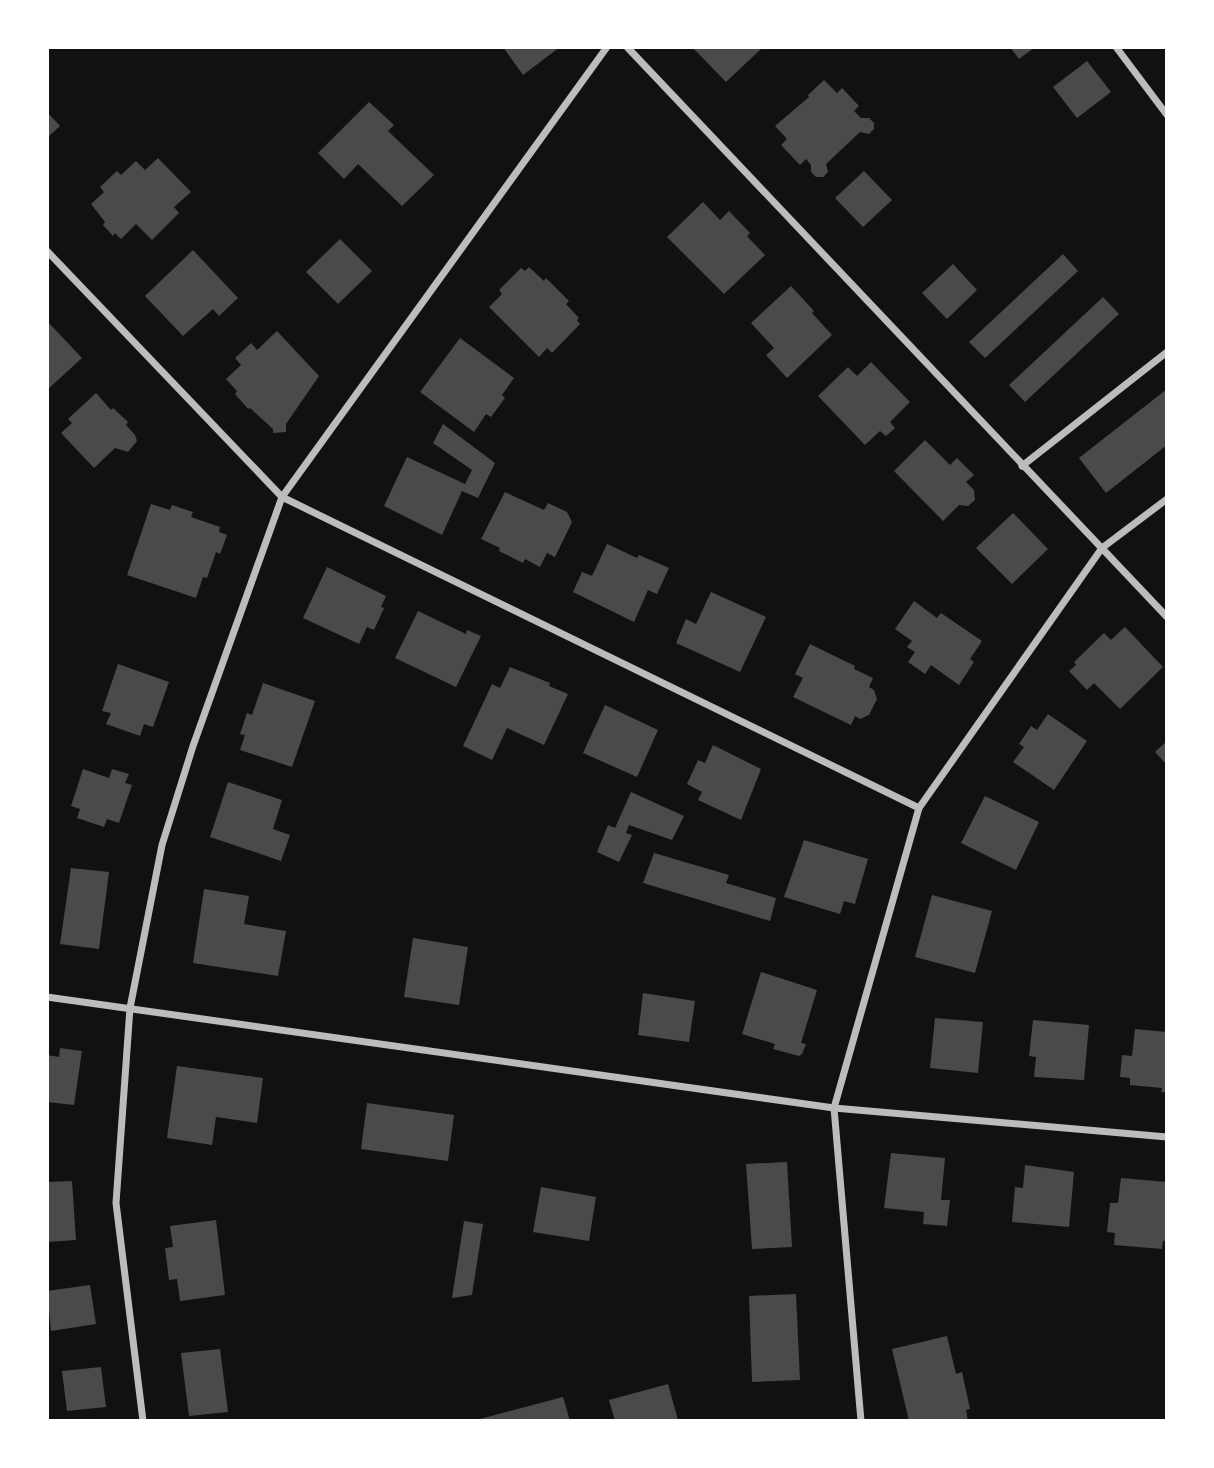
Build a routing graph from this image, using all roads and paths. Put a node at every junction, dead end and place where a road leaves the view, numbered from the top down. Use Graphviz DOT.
graph roads {
  1 [pos="607,47"];
  2 [pos="627,47"];
  3 [pos="1116,47"];
  4 [pos="1167,115"];
  5 [pos="47,251"];
  6 [pos="1167,352"];
  7 [pos="1022,466"];
  8 [pos="282,497"];
  9 [pos="1167,499"];
  10 [pos="1102,548"];
  11 [pos="1167,617"];
  12 [pos="919,808"];
  13 [pos="47,997"];
  14 [pos="130,1008"];
  15 [pos="834,1108"];
  16 [pos="1167,1137"];
  17 [pos="143,1421"];
  18 [pos="861,1421"];
  1 -- 8 [label="street"];
  2 -- 7 [label="street"];
  3 -- 4 [label="street"];
  5 -- 8 [label="street"];
  6 -- 7 [label="street"];
  7 -- 10 [label="street"];
  8 -- 12 [label="street"];
  8 -- 14 [label="street"];
  9 -- 10 [label="street"];
  10 -- 11 [label="street"];
  10 -- 12 [label="street"];
  12 -- 15 [label="street"];
  13 -- 14 [label="street"];
  14 -- 15 [label="street"];
  14 -- 17 [label="street"];
  15 -- 16 [label="street"];
  15 -- 18 [label="street"];
}
